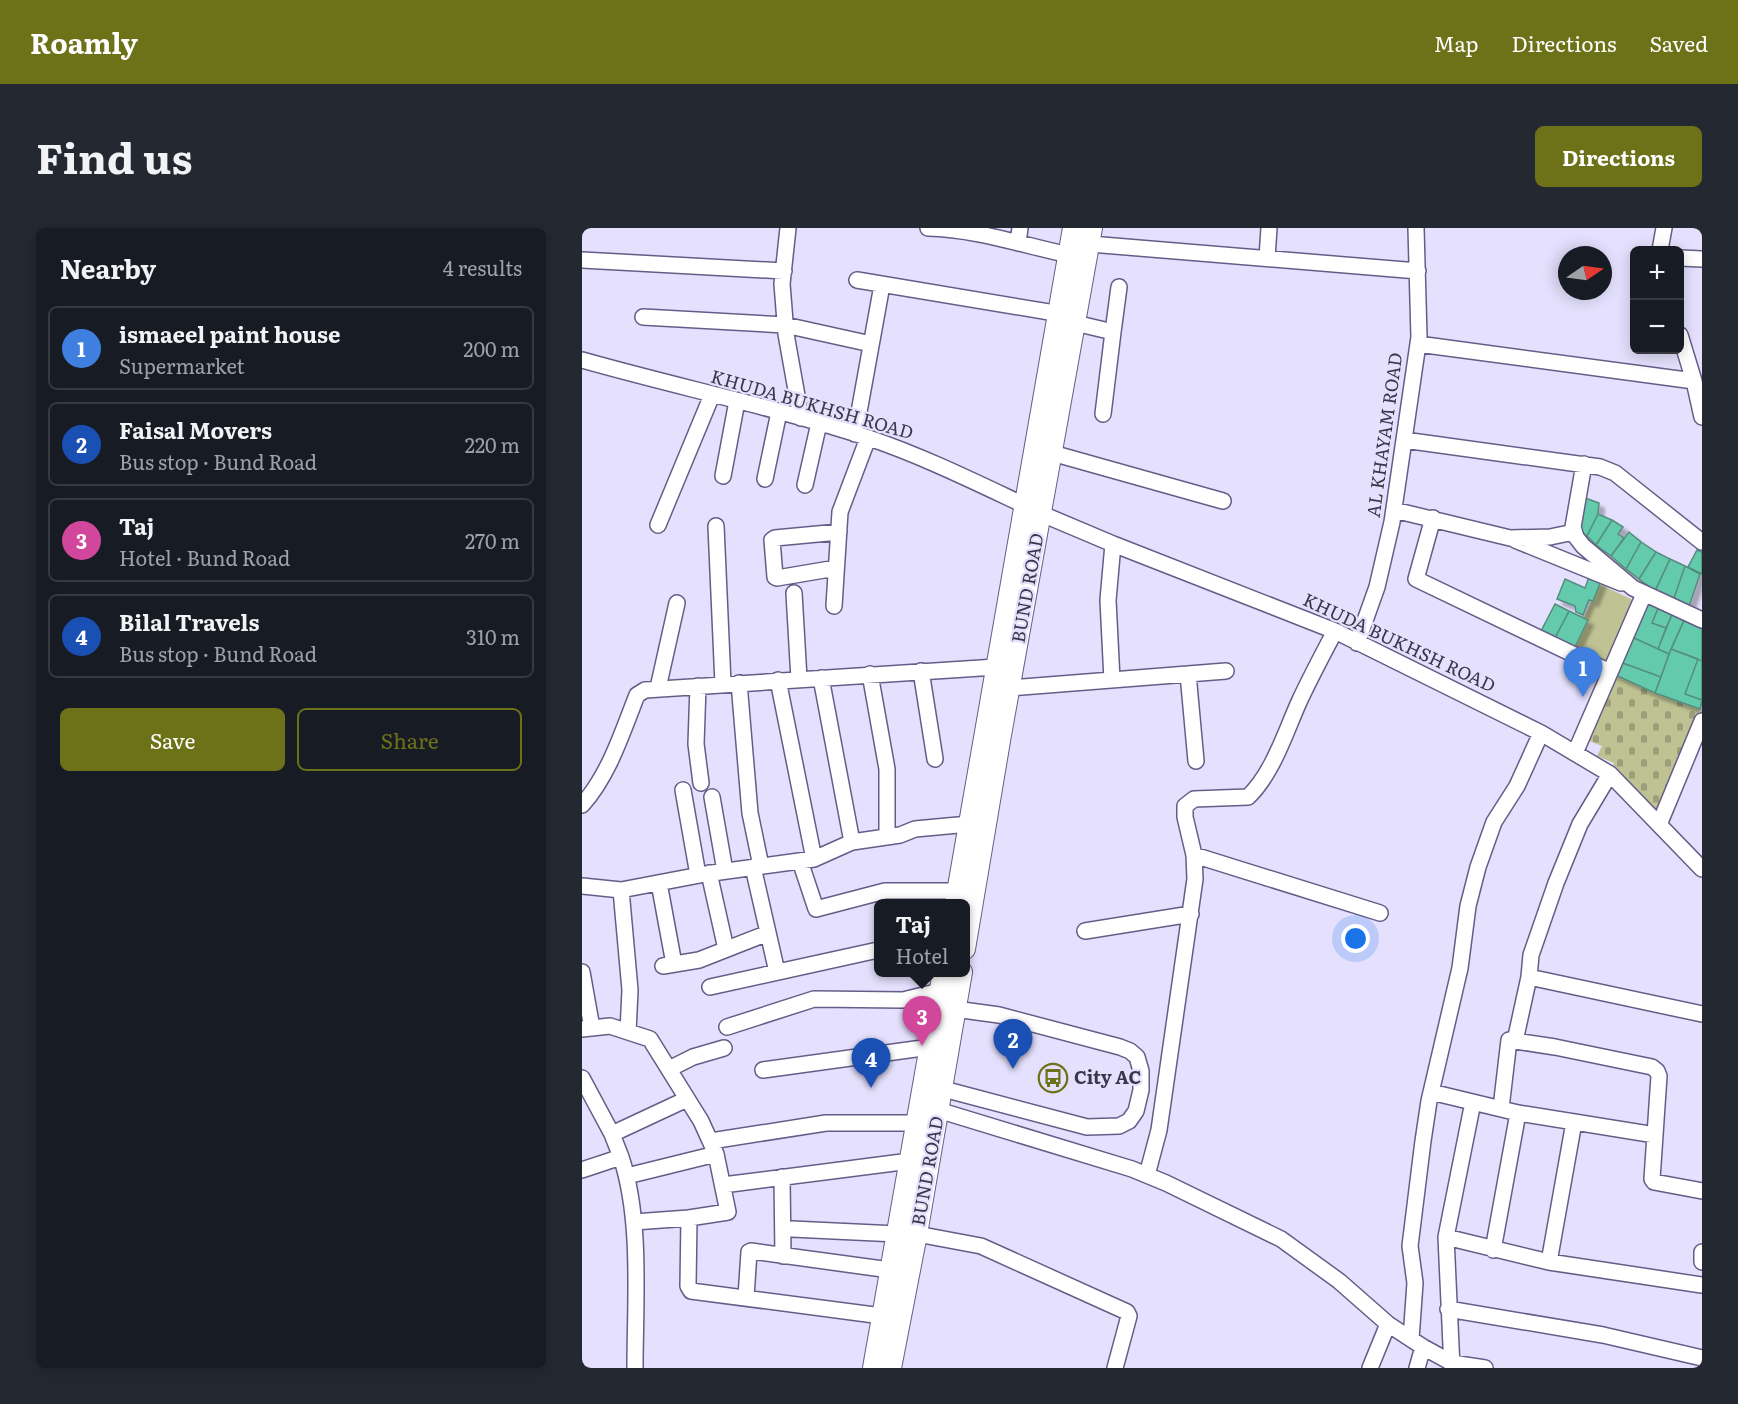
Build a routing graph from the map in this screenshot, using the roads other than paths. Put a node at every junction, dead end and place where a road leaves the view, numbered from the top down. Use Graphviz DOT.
graph roads {
  1 [pos="788,228"];
  2 [pos="928,228"];
  3 [pos="1073,228"];
  4 [pos="1269,228"];
  5 [pos="1416,228"];
  6 [pos="1664,228"];
  7 [pos="1019,236"];
  8 [pos="1091,236"];
  9 [pos="1661,246"];
  10 [pos="1069,255"];
  11 [pos="1267,258"];
  12 [pos="1684,258"];
  13 [pos="1702,259"];
  14 [pos="582,260"];
  15 [pos="784,271"];
  16 [pos="1418,271"];
  17 [pos="856,280"];
  18 [pos="882,285"];
  19 [pos="1119,287"];
  20 [pos="643,317"];
  21 [pos="1069,318"];
  22 [pos="785,325"];
  23 [pos="1113,332"];
  24 [pos="871,344"];
  25 [pos="1418,344"];
  26 [pos="1684,348"];
  27 [pos="582,360"];
  28 [pos="1694,381"];
  29 [pos="712,395"];
  30 [pos="737,401"];
  31 [pos="779,412"];
  32 [pos="1103,414"];
  33 [pos="1702,417"];
  34 [pos="801,418"];
  35 [pos="819,423"];
  36 [pos="862,436"];
  37 [pos="1404,440"];
  38 [pos="1053,453"];
  39 [pos="1584,464"];
  40 [pos="723,476"];
  41 [pos="765,479"];
  42 [pos="805,485"];
  43 [pos="1223,501"];
  44 [pos="1033,509"];
  45 [pos="1394,510"];
  46 [pos="1433,518"];
  47 [pos="658,525"];
  48 [pos="716,526"];
  49 [pos="839,532"];
  50 [pos="1574,532"];
  51 [pos="1510,538"];
  52 [pos="1702,542"];
  53 [pos="1113,544"];
  54 [pos="837,568"];
  55 [pos="1638,591"];
  56 [pos="794,593"];
  57 [pos="677,603"];
  58 [pos="834,606"];
  59 [pos="1702,620"];
  60 [pos="1335,631"];
  61 [pos="1357,643"];
  62 [pos="996,667"];
  63 [pos="921,671"];
  64 [pos="1226,671"];
  65 [pos="1610,672"];
  66 [pos="870,674"];
  67 [pos="1188,674"];
  68 [pos="821,678"];
  69 [pos="799,679"];
  70 [pos="1112,680"];
  71 [pos="778,681"];
  72 [pos="739,683"];
  73 [pos="723,684"];
  74 [pos="698,686"];
  75 [pos="658,688"];
  76 [pos="1010,688"];
  77 [pos="1702,721"];
  78 [pos="1541,733"];
  79 [pos="1689,752"];
  80 [pos="1575,753"];
  81 [pos="935,759"];
  82 [pos="1196,761"];
  83 [pos="1702,763"];
  84 [pos="1610,774"];
  85 [pos="701,783"];
  86 [pos="683,790"];
  87 [pos="712,797"];
  88 [pos="582,805"];
  89 [pos="1661,820"];
  90 [pos="969,824"];
  91 [pos="887,837"];
  92 [pos="852,842"];
  93 [pos="1194,855"];
  94 [pos="807,860"];
  95 [pos="757,867"];
  96 [pos="1702,869"];
  97 [pos="725,871"];
  98 [pos="704,874"];
  99 [pos="658,883"];
  100 [pos="582,886"];
  101 [pos="621,890"];
  102 [pos="956,897"];
  103 [pos="879,898"];
  104 [pos="1380,913"];
  105 [pos="1191,914"];
  106 [pos="970,925"];
  107 [pos="1085,931"];
  108 [pos="768,933"];
  109 [pos="726,949"];
  110 [pos="874,951"];
  111 [pos="582,972"];
  112 [pos="777,972"];
  113 [pos="961,977"];
  114 [pos="1529,977"];
  115 [pos="941,982"];
  116 [pos="710,987"];
  117 [pos="955,1009"];
  118 [pos="1702,1014"];
  119 [pos="728,1027"];
  120 [pos="587,1028"];
  121 [pos="628,1032"];
  122 [pos="1515,1041"];
  123 [pos="930,1047"];
  124 [pos="724,1048"];
  125 [pos="669,1069"];
  126 [pos="763,1070"];
  127 [pos="582,1078"];
  128 [pos="933,1086"];
  129 [pos="1431,1092"];
  130 [pos="687,1099"];
  131 [pos="1473,1102"];
  132 [pos="1501,1108"];
  133 [pos="938,1110"];
  134 [pos="1518,1113"];
  135 [pos="1574,1122"];
  136 [pos="916,1123"];
  137 [pos="612,1134"];
  138 [pos="1655,1135"];
  139 [pos="713,1147"];
  140 [pos="621,1157"];
  141 [pos="910,1161"];
  142 [pos="582,1170"];
  143 [pos="1147,1175"];
  144 [pos="627,1176"];
  145 [pos="782,1177"];
  146 [pos="723,1185"];
  147 [pos="1702,1191"];
  148 [pos="689,1218"];
  149 [pos="634,1222"];
  150 [pos="792,1229"];
  151 [pos="897,1234"];
  152 [pos="917,1234"];
  153 [pos="1446,1237"];
  154 [pos="1493,1250"];
  155 [pos="1702,1252"];
  156 [pos="783,1256"];
  157 [pos="1702,1260"];
  158 [pos="1549,1262"];
  159 [pos="891,1270"];
  160 [pos="1702,1285"];
  161 [pos="746,1297"];
  162 [pos="1448,1309"];
  163 [pos="882,1316"];
  164 [pos="1388,1324"];
  165 [pos="1417,1343"];
  166 [pos="1702,1358"];
  167 [pos="1452,1366"];
  168 [pos="635,1368"];
  169 [pos="873,1368"];
  170 [pos="891,1368"];
  171 [pos="1115,1368"];
  172 [pos="1370,1368"];
  173 [pos="1417,1368"];
  174 [pos="1485,1368"];
  1 -- 15 [label="street"];
  2 -- 7 [label="street"];
  3 -- 10 [label="main road, BUND ROAD"];
  4 -- 11 [label="street"];
  5 -- 16 [label="street, AL KHAYAM ROAD"];
  6 -- 9 [label="street"];
  7 -- 10 [label="street"];
  8 -- 11 [label="street"];
  8 -- 21 [label="main road, BUND ROAD"];
  10 -- 21 [label="main road, BUND ROAD"];
  11 -- 16 [label="street"];
  12 -- 13 [label="street"];
  14 -- 15 [label="street"];
  15 -- 22 [label="street"];
  16 -- 25 [label="street, AL KHAYAM ROAD"];
  17 -- 18 [label="street"];
  18 -- 21 [label="street"];
  18 -- 24 [label="street"];
  19 -- 23 [label="street"];
  20 -- 22 [label="street"];
  21 -- 23 [label="street"];
  21 -- 38 [label="main road, BUND ROAD"];
  21 -- 44 [label="main road, BUND ROAD"];
  22 -- 24 [label="street"];
  22 -- 34 [label="street"];
  23 -- 32 [label="street"];
  24 -- 36 [label="street"];
  25 -- 28 [label="street"];
  25 -- 37 [label="street, AL KHAYAM ROAD"];
  26 -- 28 [label="street"];
  27 -- 29 [label="street, KHUDA BUKHSH ROAD"];
  28 -- 33 [label="street"];
  29 -- 30 [label="street, KHUDA BUKHSH ROAD"];
  29 -- 47 [label="street"];
  30 -- 31 [label="street, KHUDA BUKHSH ROAD"];
  30 -- 40 [label="street"];
  31 -- 34 [label="street, KHUDA BUKHSH ROAD"];
  31 -- 41 [label="street"];
  34 -- 35 [label="street, KHUDA BUKHSH ROAD"];
  35 -- 36 [label="street, KHUDA BUKHSH ROAD"];
  35 -- 42 [label="street"];
  36 -- 44 [label="street, KHUDA BUKHSH ROAD"];
  36 -- 49 [label="street"];
  37 -- 39 [label="street"];
  37 -- 45 [label="street, AL KHAYAM ROAD"];
  38 -- 43 [label="street"];
  38 -- 44 [label="main road, BUND ROAD"];
  39 -- 50 [label="street"];
  39 -- 52 [label="street"];
  44 -- 53 [label="street, KHUDA BUKHSH ROAD"];
  44 -- 62 [label="main road, BUND ROAD"];
  44 -- 76 [label="main road, BUND ROAD"];
  45 -- 46 [label="street"];
  45 -- 61 [label="street, AL KHAYAM ROAD"];
  46 -- 51 [label="street"];
  46 -- 65 [label="street"];
  48 -- 73 [label="street"];
  49 -- 54 [label="street"];
  49 -- 54 [label="street"];
  50 -- 51 [label="street"];
  50 -- 55 [label="street"];
  51 -- 55 [label="street"];
  53 -- 60 [label="street, KHUDA BUKHSH ROAD"];
  53 -- 70 [label="street"];
  54 -- 58 [label="street"];
  55 -- 59 [label="street"];
  55 -- 65 [label="street"];
  56 -- 69 [label="street"];
  57 -- 75 [label="street"];
  60 -- 61 [label="street, KHUDA BUKHSH ROAD"];
  60 -- 93 [label="street"];
  61 -- 78 [label="street, KHUDA BUKHSH ROAD"];
  62 -- 63 [label="street"];
  62 -- 90 [label="main road, BUND ROAD"];
  63 -- 66 [label="street"];
  63 -- 81 [label="street"];
  64 -- 67 [label="street"];
  65 -- 80 [label="street"];
  66 -- 68 [label="street"];
  66 -- 91 [label="street"];
  67 -- 70 [label="street"];
  67 -- 82 [label="street"];
  68 -- 69 [label="street"];
  68 -- 92 [label="street"];
  69 -- 71 [label="street"];
  70 -- 76 [label="street"];
  71 -- 72 [label="street"];
  71 -- 94 [label="street"];
  72 -- 73 [label="street"];
  72 -- 95 [label="street"];
  73 -- 74 [label="street"];
  74 -- 75 [label="street"];
  74 -- 85 [label="street"];
  75 -- 88 [label="street"];
  76 -- 106 [label="main road, BUND ROAD"];
  77 -- 79 [label="street"];
  78 -- 80 [label="street, KHUDA BUKHSH ROAD"];
  78 -- 129 [label="street"];
  79 -- 83 [label="street"];
  79 -- 89 [label="street"];
  80 -- 84 [label="street, KHUDA BUKHSH ROAD"];
  84 -- 96 [label="street, KHUDA BUKHSH ROAD"];
  84 -- 114 [label="street"];
  86 -- 98 [label="street"];
  87 -- 97 [label="street"];
  90 -- 91 [label="street"];
  90 -- 102 [label="main road, BUND ROAD"];
  91 -- 92 [label="street"];
  92 -- 94 [label="street"];
  93 -- 104 [label="street"];
  93 -- 105 [label="street"];
  94 -- 95 [label="street"];
  94 -- 103 [label="street"];
  95 -- 97 [label="street"];
  95 -- 108 [label="street"];
  97 -- 98 [label="street"];
  98 -- 99 [label="street"];
  98 -- 109 [label="street"];
  99 -- 101 [label="street"];
  99 -- 109 [label="street"];
  100 -- 101 [label="street"];
  101 -- 121 [label="street"];
  102 -- 103 [label="street"];
  105 -- 107 [label="street"];
  105 -- 143 [label="street"];
  108 -- 109 [label="street"];
  108 -- 112 [label="street"];
  110 -- 112 [label="street"];
  111 -- 120 [label="street"];
  112 -- 116 [label="street"];
  113 -- 117 [label="main road, BUND ROAD"];
  114 -- 118 [label="street"];
  114 -- 122 [label="street"];
  115 -- 119 [label="street"];
  115 -- 123 [label="main road, BUND ROAD"];
  117 -- 128 [label="main road, BUND ROAD"];
  117 -- 128 [label="street"];
  120 -- 121 [label="street"];
  121 -- 125 [label="street"];
  122 -- 132 [label="street"];
  122 -- 138 [label="street"];
  123 -- 126 [label="street"];
  123 -- 128 [label="main road, BUND ROAD"];
  124 -- 125 [label="street"];
  125 -- 130 [label="street"];
  127 -- 137 [label="street"];
  128 -- 133 [label="main road, BUND ROAD"];
  128 -- 136 [label="main road, BUND ROAD"];
  129 -- 131 [label="street"];
  129 -- 165 [label="street"];
  130 -- 137 [label="street"];
  130 -- 139 [label="street"];
  131 -- 132 [label="street"];
  131 -- 153 [label="street"];
  132 -- 134 [label="street"];
  133 -- 143 [label="street"];
  133 -- 152 [label="main road, BUND ROAD"];
  134 -- 135 [label="street"];
  134 -- 154 [label="street"];
  135 -- 138 [label="street"];
  135 -- 158 [label="street"];
  136 -- 139 [label="street"];
  136 -- 141 [label="main road, BUND ROAD"];
  137 -- 140 [label="street"];
  138 -- 147 [label="street"];
  139 -- 144 [label="street"];
  139 -- 146 [label="street"];
  140 -- 142 [label="street"];
  140 -- 144 [label="street"];
  141 -- 145 [label="street"];
  141 -- 151 [label="main road, BUND ROAD"];
  143 -- 164 [label="street"];
  144 -- 149 [label="street"];
  145 -- 146 [label="street"];
  145 -- 156 [label="street"];
  146 -- 148 [label="street"];
  148 -- 149 [label="street"];
  148 -- 161 [label="street"];
  149 -- 168 [label="street"];
  150 -- 151 [label="street"];
  151 -- 159 [label="main road, BUND ROAD"];
  152 -- 170 [label="main road, BUND ROAD"];
  152 -- 171 [label="street"];
  153 -- 154 [label="street"];
  153 -- 162 [label="street"];
  154 -- 158 [label="street"];
  155 -- 157 [label="street"];
  156 -- 159 [label="street"];
  156 -- 161 [label="street"];
  158 -- 160 [label="street"];
  159 -- 163 [label="main road, BUND ROAD"];
  161 -- 163 [label="street"];
  162 -- 166 [label="street"];
  162 -- 167 [label="street"];
  163 -- 169 [label="main road, BUND ROAD"];
  164 -- 165 [label="street"];
  164 -- 172 [label="street"];
  165 -- 167 [label="street"];
  165 -- 173 [label="street"];
  167 -- 174 [label="street"];
}
